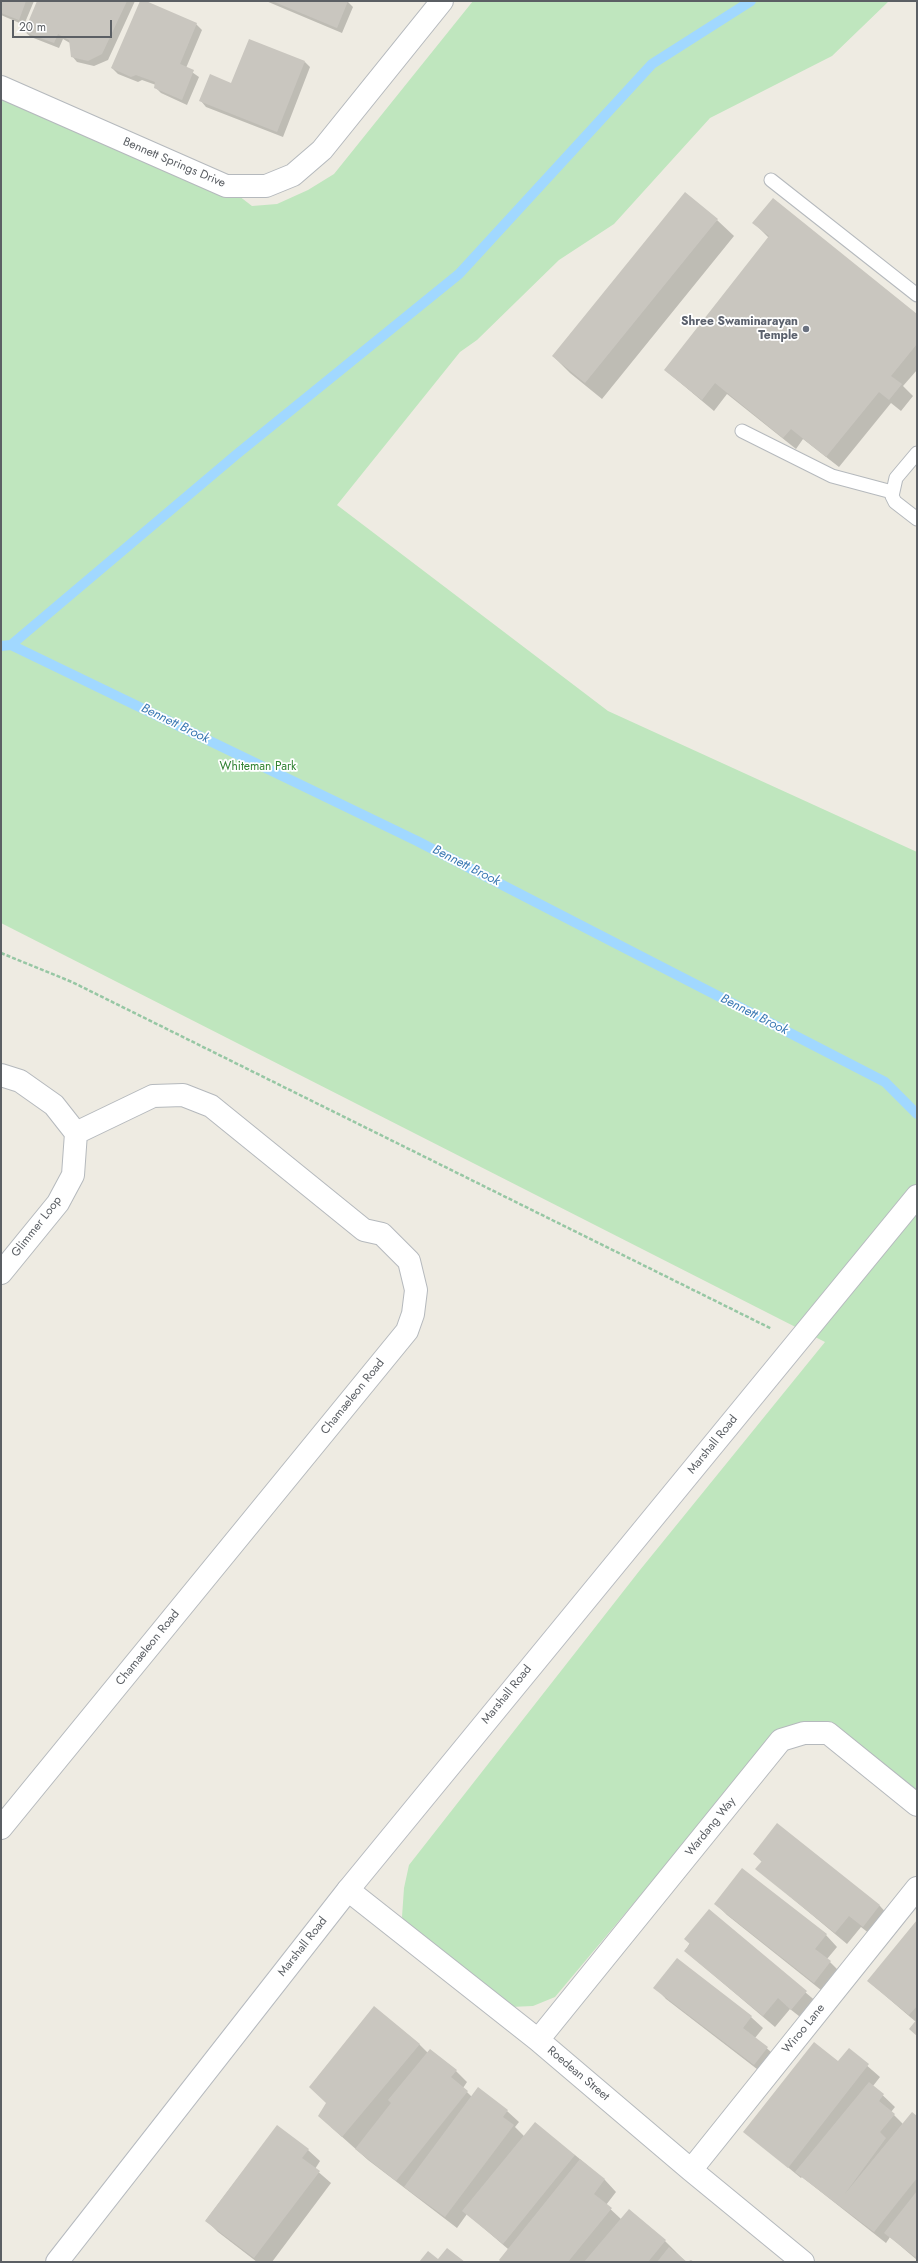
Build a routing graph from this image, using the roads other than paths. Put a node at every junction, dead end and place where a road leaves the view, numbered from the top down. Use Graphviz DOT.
graph roads {
  1 [pos="442,1"];
  2 [pos="1,87"];
  3 [pos="772,180"];
  4 [pos="917,295"];
  5 [pos="742,431"];
  6 [pos="917,453"];
  7 [pos="892,492"];
  8 [pos="917,519"];
  9 [pos="1,1075"];
  10 [pos="76,1133"];
  11 [pos="917,1196"];
  12 [pos="1,1273"];
  13 [pos="917,1805"];
  14 [pos="1,1828"];
  15 [pos="917,1888"];
  16 [pos="348,1890"];
  17 [pos="538,2040"];
  18 [pos="691,2170"];
  19 [pos="105,2201"];
  20 [pos="42,2262"];
  21 [pos="57,2262"];
  22 [pos="803,2262"];
  1 -- 2 [label="street, Bennett Springs Drive"];
  3 -- 4 [label="lane"];
  5 -- 7 [label="lane"];
  6 -- 7 [label="lane"];
  7 -- 8 [label="lane"];
  9 -- 10 [label="street"];
  10 -- 12 [label="street, Glimmer Loop"];
  10 -- 14 [label="street, Chamaeleon Road"];
  11 -- 16 [label="street, Marshall Road"];
  13 -- 17 [label="street, Wardang Way"];
  15 -- 18 [label="street, Wiroo Lane"];
  16 -- 17 [label="street, Roedean Street"];
  16 -- 19 [label="street, Marshall Road"];
  17 -- 18 [label="street, Roedean Street"];
  18 -- 22 [label="street, Roedean Street"];
  19 -- 20 [label="street, Marshall Road"];
  19 -- 21 [label="street, Marshall Road"];
}
